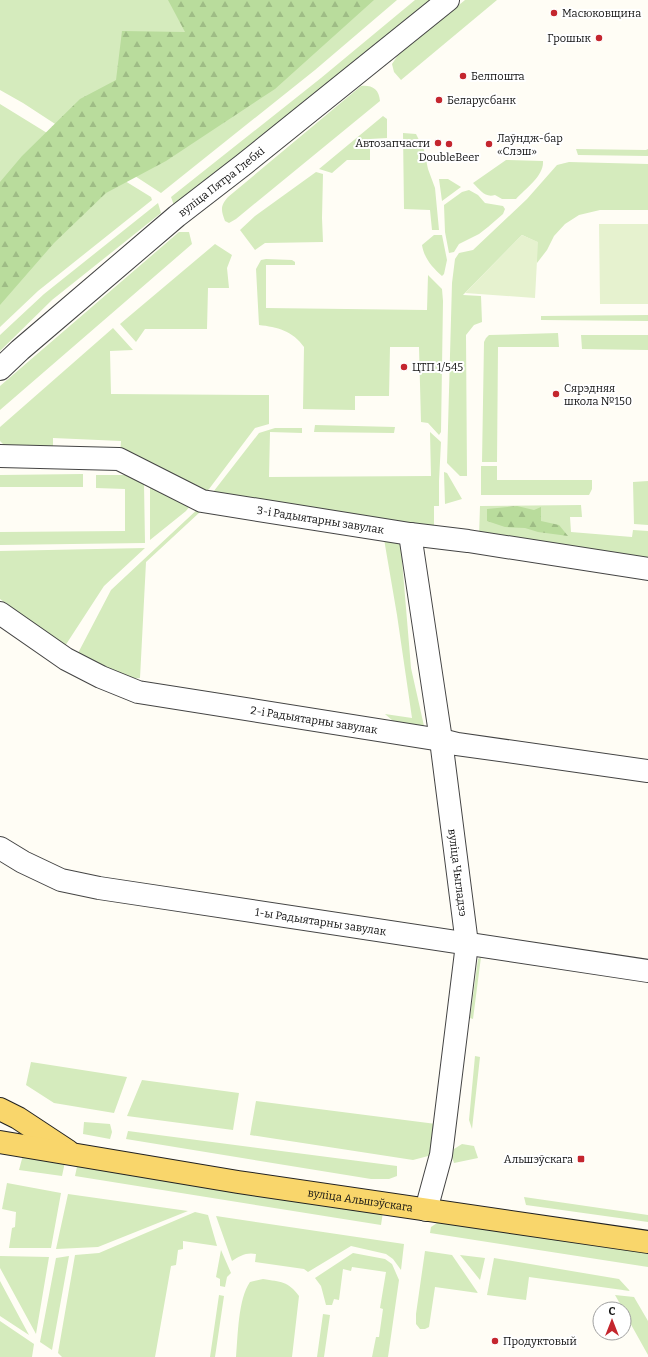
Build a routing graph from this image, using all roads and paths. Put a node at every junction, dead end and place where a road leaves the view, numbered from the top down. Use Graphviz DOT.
graph roads {
  1 [pos="448,0"];
  2 [pos="0,369"];
  3 [pos="0,456"];
  4 [pos="410,534"];
  5 [pos="648,568"];
  6 [pos="0,613"];
  7 [pos="441,740"];
  8 [pos="648,771"];
  9 [pos="0,848"];
  10 [pos="468,944"];
  11 [pos="648,971"];
  12 [pos="0,1109"];
  13 [pos="0,1142"];
  14 [pos="74,1155"];
  15 [pos="426,1210"];
  16 [pos="648,1242"];
  1 -- 2 [label="street, вуліца Пятра Глебкі"];
  3 -- 4 [label="street, 3-і Радыятарны завулак"];
  4 -- 5 [label="street, 3-і Радыятарны завулак"];
  4 -- 7 [label="street, вуліца Чыгладзэ"];
  6 -- 7 [label="street, 2-і Радыятарны завулак"];
  7 -- 8 [label="street, 2-і Радыятарны завулак"];
  7 -- 10 [label="street, вуліца Чыгладзэ"];
  9 -- 10 [label="street, 1-ы Радыятарны завулак"];
  10 -- 11 [label="street, 1-ы Радыятарны завулак"];
  10 -- 15 [label="street, вуліца Чыгладзэ"];
  12 -- 14 [label="main road, вуліца Альшэўскага"];
  13 -- 14 [label="main road, вуліца Альшэўскага"];
  14 -- 15 [label="main road, вуліца Альшэўскага"];
  15 -- 16 [label="main road, вуліца Альшэўскага"];
}
